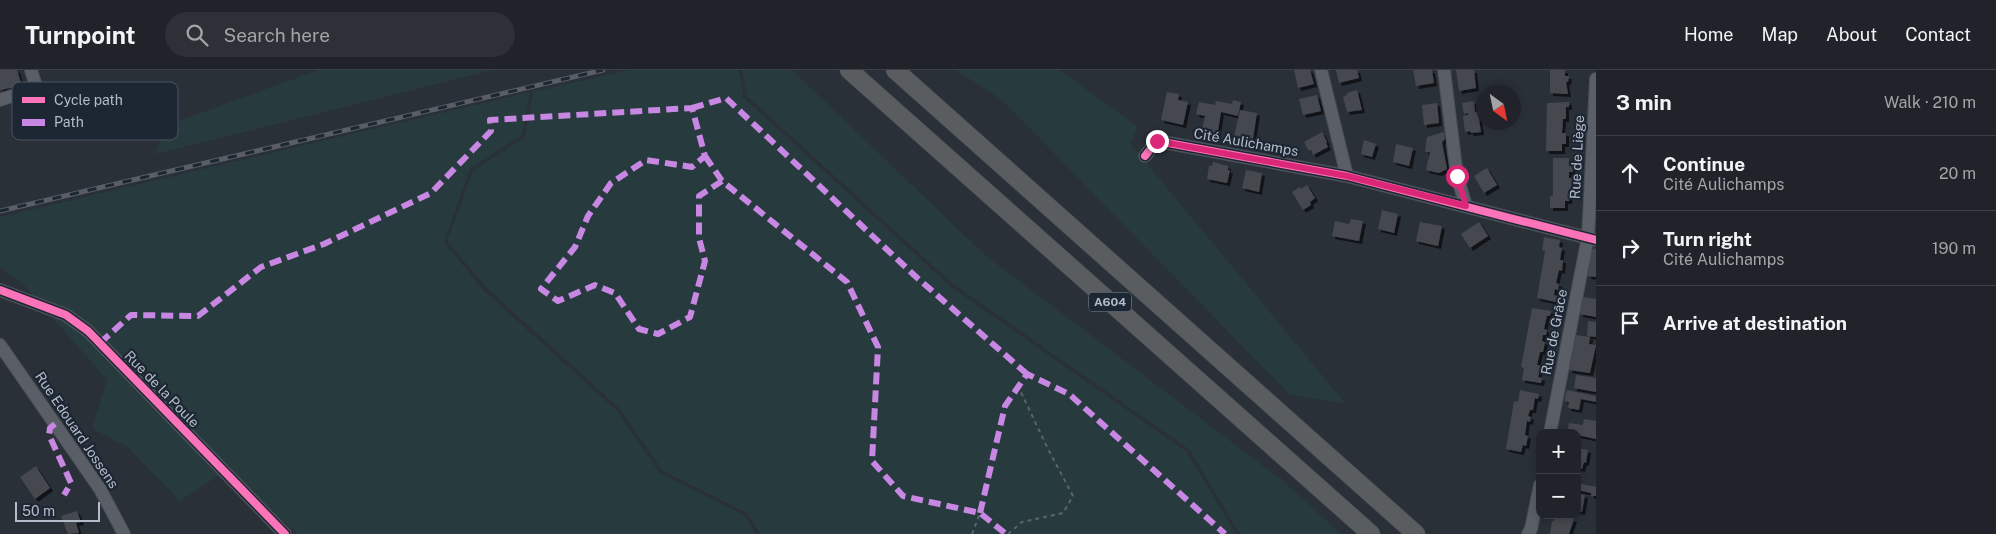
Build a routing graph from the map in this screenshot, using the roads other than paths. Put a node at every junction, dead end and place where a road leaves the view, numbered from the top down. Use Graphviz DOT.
graph roads {
  1 [pos="31,70"];
  2 [pos="849,70"];
  3 [pos="895,70"];
  4 [pos="1321,70"];
  5 [pos="1444,70"];
  6 [pos="35,82"];
  7 [pos="1596,84"];
  8 [pos="12,96"];
  9 [pos="0,100"];
  10 [pos="1145,156"];
  11 [pos="1347,176"];
  12 [pos="1466,206"];
  13 [pos="1592,238"];
  14 [pos="0,290"];
  15 [pos="0,345"];
  16 [pos="1551,429"];
  17 [pos="1536,505"];
  18 [pos="124,534"];
  19 [pos="286,534"];
  20 [pos="1371,534"];
  21 [pos="1416,534"];
  22 [pos="1528,534"];
  1 -- 6 [label="street"];
  2 -- 20 [label="highway, A604"];
  3 -- 21 [label="highway, A604"];
  4 -- 11 [label="street"];
  5 -- 12 [label="street"];
  7 -- 13 [label="street, Rue de Liège"];
  8 -- 9 [label="street"];
  10 -- 11 [label="street, Cité Aulichamps"];
  11 -- 12 [label="street, Cité Aulichamps"];
  12 -- 13 [label="street, Cité Aulichamps"];
  13 -- 16 [label="street, Rue de Grâce"];
  14 -- 19 [label="street, Rue de la Poule"];
  15 -- 18 [label="street, Rue Edouard Jossens"];
  17 -- 22 [label="street"];
}
